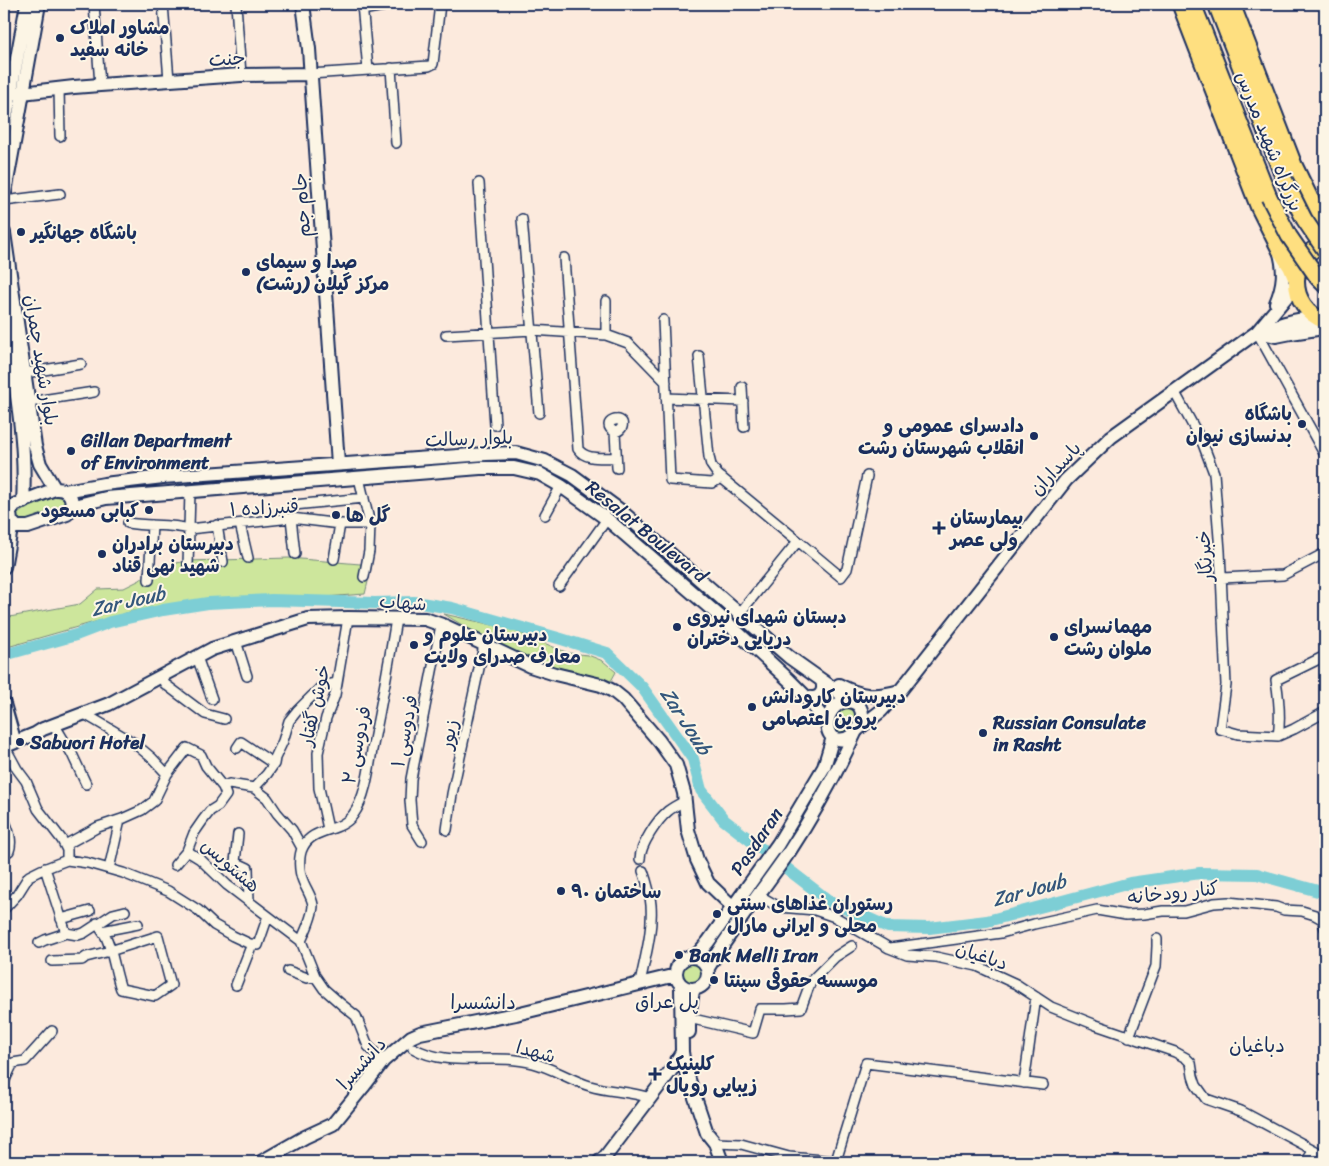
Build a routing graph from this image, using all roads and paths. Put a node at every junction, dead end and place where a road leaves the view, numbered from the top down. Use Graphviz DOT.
graph roads {
  1 [pos="27,4"];
  2 [pos="39,4"];
  3 [pos="94,4"];
  4 [pos="164,4"];
  5 [pos="236,4"];
  6 [pos="303,4"];
  7 [pos="440,4"];
  8 [pos="1180,4"];
  9 [pos="1193,4"];
  10 [pos="1216,4"];
  11 [pos="1232,4"];
  12 [pos="390,5"];
  13 [pos="362,7"];
  14 [pos="23,54"];
  15 [pos="391,68"];
  16 [pos="368,70"];
  17 [pos="310,74"];
  18 [pos="241,76"];
  19 [pos="169,80"];
  20 [pos="100,85"];
  21 [pos="58,89"];
  22 [pos="16,93"];
  23 [pos="4,128"];
  24 [pos="60,136"];
  25 [pos="396,143"];
  26 [pos="479,183"];
  27 [pos="60,194"];
  28 [pos="1308,194"];
  29 [pos="4,198"];
  30 [pos="4,202"];
  31 [pos="1264,218"];
  32 [pos="522,219"];
  33 [pos="1325,223"];
  34 [pos="4,233"];
  35 [pos="1325,244"];
  36 [pos="1278,248"];
  37 [pos="1325,250"];
  38 [pos="564,258"];
  39 [pos="1296,280"];
  40 [pos="1325,285"];
  41 [pos="606,301"];
  42 [pos="4,311"];
  43 [pos="1269,318"];
  44 [pos="663,320"];
  45 [pos="1324,321"];
  46 [pos="532,330"];
  47 [pos="488,332"];
  48 [pos="1256,332"];
  49 [pos="569,333"];
  50 [pos="446,335"];
  51 [pos="606,335"];
  52 [pos="699,356"];
  53 [pos="81,364"];
  54 [pos="25,372"];
  55 [pos="666,382"];
  56 [pos="742,387"];
  57 [pos="1174,391"];
  58 [pos="94,392"];
  59 [pos="666,398"];
  60 [pos="703,399"];
  61 [pos="743,400"];
  62 [pos="29,402"];
  63 [pos="539,414"];
  64 [pos="495,425"];
  65 [pos="744,427"];
  66 [pos="615,432"];
  67 [pos="1325,455"];
  68 [pos="40,464"];
  69 [pos="338,464"];
  70 [pos="23,472"];
  71 [pos="217,473"];
  72 [pos="867,476"];
  73 [pos="359,478"];
  74 [pos="722,478"];
  75 [pos="104,484"];
  76 [pos="561,486"];
  77 [pos="218,488"];
  78 [pos="60,490"];
  79 [pos="190,490"];
  80 [pos="106,498"];
  81 [pos="364,498"];
  82 [pos="23,502"];
  83 [pos="294,505"];
  84 [pos="71,508"];
  85 [pos="7,514"];
  86 [pos="545,515"];
  87 [pos="291,518"];
  88 [pos="607,519"];
  89 [pos="128,523"];
  90 [pos="240,524"];
  91 [pos="340,524"];
  92 [pos="370,524"];
  93 [pos="152,525"];
  94 [pos="217,526"];
  95 [pos="10,529"];
  96 [pos="189,529"];
  97 [pos="798,541"];
  98 [pos="6,545"];
  99 [pos="1325,553"];
  100 [pos="295,554"];
  101 [pos="248,558"];
  102 [pos="334,559"];
  103 [pos="222,562"];
  104 [pos="188,566"];
  105 [pos="4,567"];
  106 [pos="364,577"];
  107 [pos="1222,578"];
  108 [pos="149,580"];
  109 [pos="558,586"];
  110 [pos="739,614"];
  111 [pos="348,618"];
  112 [pos="396,619"];
  113 [pos="441,625"];
  114 [pos="236,641"];
  115 [pos="484,644"];
  116 [pos="197,656"];
  117 [pos="1325,656"];
  118 [pos="789,657"];
  119 [pos="161,676"];
  120 [pos="247,676"];
  121 [pos="822,681"];
  122 [pos="337,683"];
  123 [pos="900,691"];
  124 [pos="806,697"];
  125 [pos="212,699"];
  126 [pos="854,702"];
  127 [pos="4,704"];
  128 [pos="1325,712"];
  129 [pos="83,713"];
  130 [pos="224,720"];
  131 [pos="827,723"];
  132 [pos="49,726"];
  133 [pos="857,731"];
  134 [pos="1278,736"];
  135 [pos="833,737"];
  136 [pos="8,744"];
  137 [pos="237,748"];
  138 [pos="274,764"];
  139 [pos="167,774"];
  140 [pos="86,784"];
  141 [pos="224,787"];
  142 [pos="254,788"];
  143 [pos="685,801"];
  144 [pos="4,819"];
  145 [pos="120,820"];
  146 [pos="328,829"];
  147 [pos="447,830"];
  148 [pos="238,834"];
  149 [pos="422,841"];
  150 [pos="65,846"];
  151 [pos="302,848"];
  152 [pos="10,851"];
  153 [pos="187,851"];
  154 [pos="640,859"];
  155 [pos="67,860"];
  156 [pos="175,865"];
  157 [pos="45,868"];
  158 [pos="109,869"];
  159 [pos="643,870"];
  160 [pos="758,895"];
  161 [pos="248,902"];
  162 [pos="733,907"];
  163 [pos="4,910"];
  164 [pos="90,911"];
  165 [pos="125,912"];
  166 [pos="268,916"];
  167 [pos="61,918"];
  168 [pos="138,924"];
  169 [pos="100,927"];
  170 [pos="1325,928"];
  171 [pos="66,933"];
  172 [pos="1157,939"];
  173 [pos="301,941"];
  174 [pos="39,943"];
  175 [pos="252,944"];
  176 [pos="852,946"];
  177 [pos="888,948"];
  178 [pos="110,951"];
  179 [pos="695,957"];
  180 [pos="52,961"];
  181 [pos="708,968"];
  182 [pos="288,971"];
  183 [pos="315,976"];
  184 [pos="684,983"];
  185 [pos="640,984"];
  186 [pos="236,986"];
  187 [pos="1036,997"];
  188 [pos="689,1018"];
  189 [pos="52,1031"];
  190 [pos="1129,1037"];
  191 [pos="412,1048"];
  192 [pos="682,1052"];
  193 [pos="383,1061"];
  194 [pos="684,1065"];
  195 [pos="672,1069"];
  196 [pos="4,1082"];
  197 [pos="1024,1083"];
  198 [pos="1044,1085"];
  199 [pos="650,1098"];
  200 [pos="715,1143"];
  201 [pos="1314,1150"];
  202 [pos="1325,1156"];
  203 [pos="261,1162"];
  204 [pos="599,1162"];
  205 [pos="722,1162"];
  206 [pos="841,1162"];
  207 [pos="1306,1162"];
  1 -- 14 [label="main road"];
  2 -- 14 [label="main road"];
  3 -- 20 [label="street"];
  4 -- 19 [label="street"];
  5 -- 18 [label="street"];
  6 -- 17 [label="main road, جام جم"];
  7 -- 15 [label="street, جنت"];
  8 -- 31 [label="highway, بزرگراه شهید مدرس"];
  9 -- 40 [label="highway, بزرگراه شهید مدرس, bridge"];
  10 -- 37 [label="highway, بزرگراه شهید مدرس, bridge"];
  11 -- 28 [label="highway, بزرگراه شهید مدرس"];
  12 -- 13 [label="street"];
  13 -- 16 [label="street"];
  14 -- 22 [label="main road"];
  15 -- 16 [label="street, جنت"];
  15 -- 25 [label="street"];
  16 -- 17 [label="street, جنت"];
  17 -- 18 [label="main road, جنت"];
  17 -- 69 [label="main road, جام جم"];
  18 -- 19 [label="main road, جنت"];
  19 -- 20 [label="main road, جنت"];
  20 -- 21 [label="main road, جنت"];
  21 -- 22 [label="main road, جنت"];
  21 -- 24 [label="street"];
  22 -- 23 [label="main road"];
  22 -- 29 [label="main road"];
  26 -- 47 [label="street"];
  27 -- 30 [label="street"];
  28 -- 31 [label="highway"];
  28 -- 33 [label="highway, بزرگراه شهید مدرس"];
  31 -- 36 [label="highway, بزرگراه شهید مدرس"];
  32 -- 46 [label="street"];
  34 -- 54 [label="main road, بلوار شهید چمران"];
  35 -- 39 [label="highway"];
  36 -- 39 [label="highway, بزرگراه شهید مدرس"];
  36 -- 43 [label="main road"];
  38 -- 49 [label="street"];
  39 -- 43 [label="main road"];
  39 -- 45 [label="highway, بزرگراه شهید مدرس"];
  41 -- 51 [label="street"];
  42 -- 70 [label="main road, بلوار شهید چمران"];
  43 -- 48 [label="main road"];
  44 -- 55 [label="street"];
  45 -- 48 [label="main road"];
  46 -- 47 [label="street"];
  46 -- 49 [label="street"];
  46 -- 63 [label="street"];
  47 -- 50 [label="street"];
  47 -- 64 [label="street"];
  48 -- 57 [label="main road, پاسداران"];
  48 -- 67 [label="street"];
  49 -- 51 [label="street"];
  49 -- 66 [label="street"];
  51 -- 55 [label="street"];
  52 -- 60 [label="street"];
  53 -- 54 [label="street"];
  54 -- 62 [label="main road, بلوار شهید چمران"];
  55 -- 59 [label="street"];
  56 -- 61 [label="street"];
  57 -- 107 [label="street, خبرنگار"];
  57 -- 123 [label="main road, پاسداران"];
  58 -- 62 [label="street"];
  59 -- 60 [label="street"];
  59 -- 74 [label="street"];
  60 -- 61 [label="street"];
  60 -- 74 [label="street"];
  61 -- 65 [label="street"];
  62 -- 68 [label="main road, بلوار شهید چمران"];
  68 -- 70 [label="main road"];
  68 -- 78 [label="main road, بلوار شهید چمران"];
  69 -- 71 [label="main road, بلوار رسالت"];
  69 -- 110 [label="main road, بلوار رسالت"];
  70 -- 82 [label="main road, بلوار شهید چمران"];
  71 -- 75 [label="main road, بلوار رسالت"];
  71 -- 77 [label="main road"];
  72 -- 97 [label="street"];
  73 -- 76 [label="main road, Resalat Boulevard"];
  73 -- 77 [label="main road, Resalat Boulevard"];
  73 -- 81 [label="street"];
  74 -- 97 [label="street"];
  75 -- 78 [label="main road, بلوار رسالت"];
  75 -- 80 [label="main road"];
  76 -- 86 [label="street"];
  76 -- 88 [label="main road, Resalat Boulevard"];
  77 -- 79 [label="main road, Resalat Boulevard"];
  78 -- 82 [label="main road, بلوار رسالت"];
  78 -- 84 [label="main road, بلوار شهید چمران"];
  79 -- 80 [label="main road, Resalat Boulevard"];
  79 -- 96 [label="street"];
  80 -- 84 [label="main road, Resalat Boulevard"];
  81 -- 83 [label="street"];
  81 -- 92 [label="street"];
  82 -- 85 [label="main road, بلوار رسالت"];
  84 -- 95 [label="main road, Resalat Boulevard"];
  85 -- 95 [label="main road"];
  87 -- 90 [label="street, قنبرزاده ۱"];
  87 -- 91 [label="street, قنبرزاده ۱"];
  87 -- 100 [label="street"];
  88 -- 109 [label="street"];
  88 -- 124 [label="main road, Resalat Boulevard"];
  89 -- 93 [label="street, قنبرزاده ۱"];
  90 -- 94 [label="street, قنبرزاده ۱"];
  90 -- 101 [label="street"];
  91 -- 92 [label="street, قنبرزاده ۱"];
  91 -- 102 [label="street"];
  92 -- 106 [label="street"];
  93 -- 96 [label="street, قنبرزاده ۱"];
  93 -- 108 [label="street"];
  94 -- 96 [label="street, قنبرزاده ۱"];
  94 -- 103 [label="street"];
  95 -- 98 [label="main road"];
  96 -- 104 [label="street"];
  97 -- 110 [label="street"];
  98 -- 105 [label="main road"];
  99 -- 107 [label="street"];
  107 -- 134 [label="street, خبرنگار"];
  110 -- 118 [label="main road, بلوار رسالت"];
  111 -- 112 [label="main road, شهاب"];
  111 -- 114 [label="main road, شهاب"];
  111 -- 122 [label="street, خوش گفتار"];
  112 -- 113 [label="main road, شهاب"];
  112 -- 146 [label="street, فردوسی ۲"];
  113 -- 115 [label="main road, شهاب"];
  113 -- 149 [label="street, فردوسی ۱"];
  114 -- 116 [label="main road, شهاب"];
  114 -- 120 [label="street"];
  115 -- 143 [label="main road, شهاب"];
  115 -- 147 [label="street, زیور"];
  116 -- 119 [label="main road, شهاب"];
  116 -- 125 [label="street"];
  117 -- 134 [label="street"];
  118 -- 121 [label="main road, بلوار رسالت"];
  118 -- 123 [label="main road"];
  119 -- 129 [label="main road, شهاب"];
  119 -- 130 [label="street"];
  121 -- 124 [label="main road"];
  121 -- 126 [label="main road, بلوار رسالت"];
  122 -- 138 [label="street"];
  122 -- 146 [label="street, خوش گفتار"];
  123 -- 126 [label="main road"];
  123 -- 133 [label="main road, پاسداران"];
  124 -- 131 [label="main road, Resalat Boulevard"];
  126 -- 131 [label="main road"];
  126 -- 133 [label="main road"];
  127 -- 136 [label="main road"];
  128 -- 134 [label="street"];
  129 -- 132 [label="main road, شهاب"];
  129 -- 139 [label="street"];
  131 -- 135 [label="main road"];
  132 -- 136 [label="main road, شهاب"];
  132 -- 140 [label="street"];
  133 -- 135 [label="main road"];
  133 -- 160 [label="main road, Pasdaran"];
  135 -- 162 [label="main road, Pasdaran"];
  136 -- 150 [label="street"];
  137 -- 138 [label="street"];
  138 -- 142 [label="street"];
  139 -- 141 [label="street"];
  139 -- 145 [label="street"];
  141 -- 142 [label="street"];
  141 -- 153 [label="street, هشتویس"];
  142 -- 151 [label="street"];
  143 -- 154 [label="street"];
  143 -- 162 [label="main road, شهاب"];
  144 -- 152 [label="street"];
  145 -- 150 [label="street"];
  145 -- 158 [label="street"];
  146 -- 151 [label="street, فردوسی ۲"];
  148 -- 161 [label="street"];
  150 -- 155 [label="street"];
  151 -- 173 [label="street"];
  153 -- 156 [label="street"];
  153 -- 161 [label="street, هشتویس"];
  155 -- 157 [label="street"];
  155 -- 158 [label="street"];
  157 -- 163 [label="street"];
  157 -- 167 [label="street"];
  158 -- 175 [label="street"];
  159 -- 185 [label="street"];
  160 -- 177 [label="street, دباغیان"];
  160 -- 181 [label="main road, Pasdaran"];
  161 -- 166 [label="street, هشتویس"];
  162 -- 179 [label="main road, Pasdaran"];
  164 -- 167 [label="street"];
  165 -- 169 [label="street"];
  166 -- 173 [label="street, هشتویس"];
  166 -- 175 [label="street"];
  167 -- 171 [label="street"];
  168 -- 169 [label="street"];
  169 -- 171 [label="street"];
  169 -- 178 [label="street"];
  170 -- 177 [label="street, کنار رودخانه"];
  171 -- 174 [label="street"];
  172 -- 190 [label="street"];
  173 -- 183 [label="street"];
  175 -- 186 [label="street"];
  176 -- 188 [label="street"];
  177 -- 187 [label="street, دباغیان"];
  178 -- 178 [label="street"];
  178 -- 180 [label="street"];
  179 -- 181 [label="main road"];
  179 -- 184 [label="main road"];
  181 -- 184 [label="main road"];
  182 -- 183 [label="street"];
  183 -- 193 [label="street"];
  184 -- 185 [label="main road, دانشسرا"];
  184 -- 188 [label="main road"];
  184 -- 192 [label="main road"];
  185 -- 193 [label="main road, دانشسرا"];
  187 -- 190 [label="street, دباغیان"];
  187 -- 197 [label="street"];
  188 -- 200 [label="main road"];
  189 -- 196 [label="street"];
  190 -- 201 [label="street, دباغیان"];
  191 -- 199 [label="street, شهدا"];
  192 -- 194 [label="main road"];
  192 -- 195 [label="main road"];
  193 -- 203 [label="main road, دانشسرا"];
  194 -- 195 [label="main road"];
  194 -- 200 [label="main road"];
  195 -- 199 [label="main road"];
  197 -- 198 [label="street"];
  197 -- 206 [label="street"];
  199 -- 204 [label="main road"];
  200 -- 205 [label="main road"];
  200 -- 206 [label="street"];
  201 -- 202 [label="street"];
  201 -- 207 [label="street"];
}
